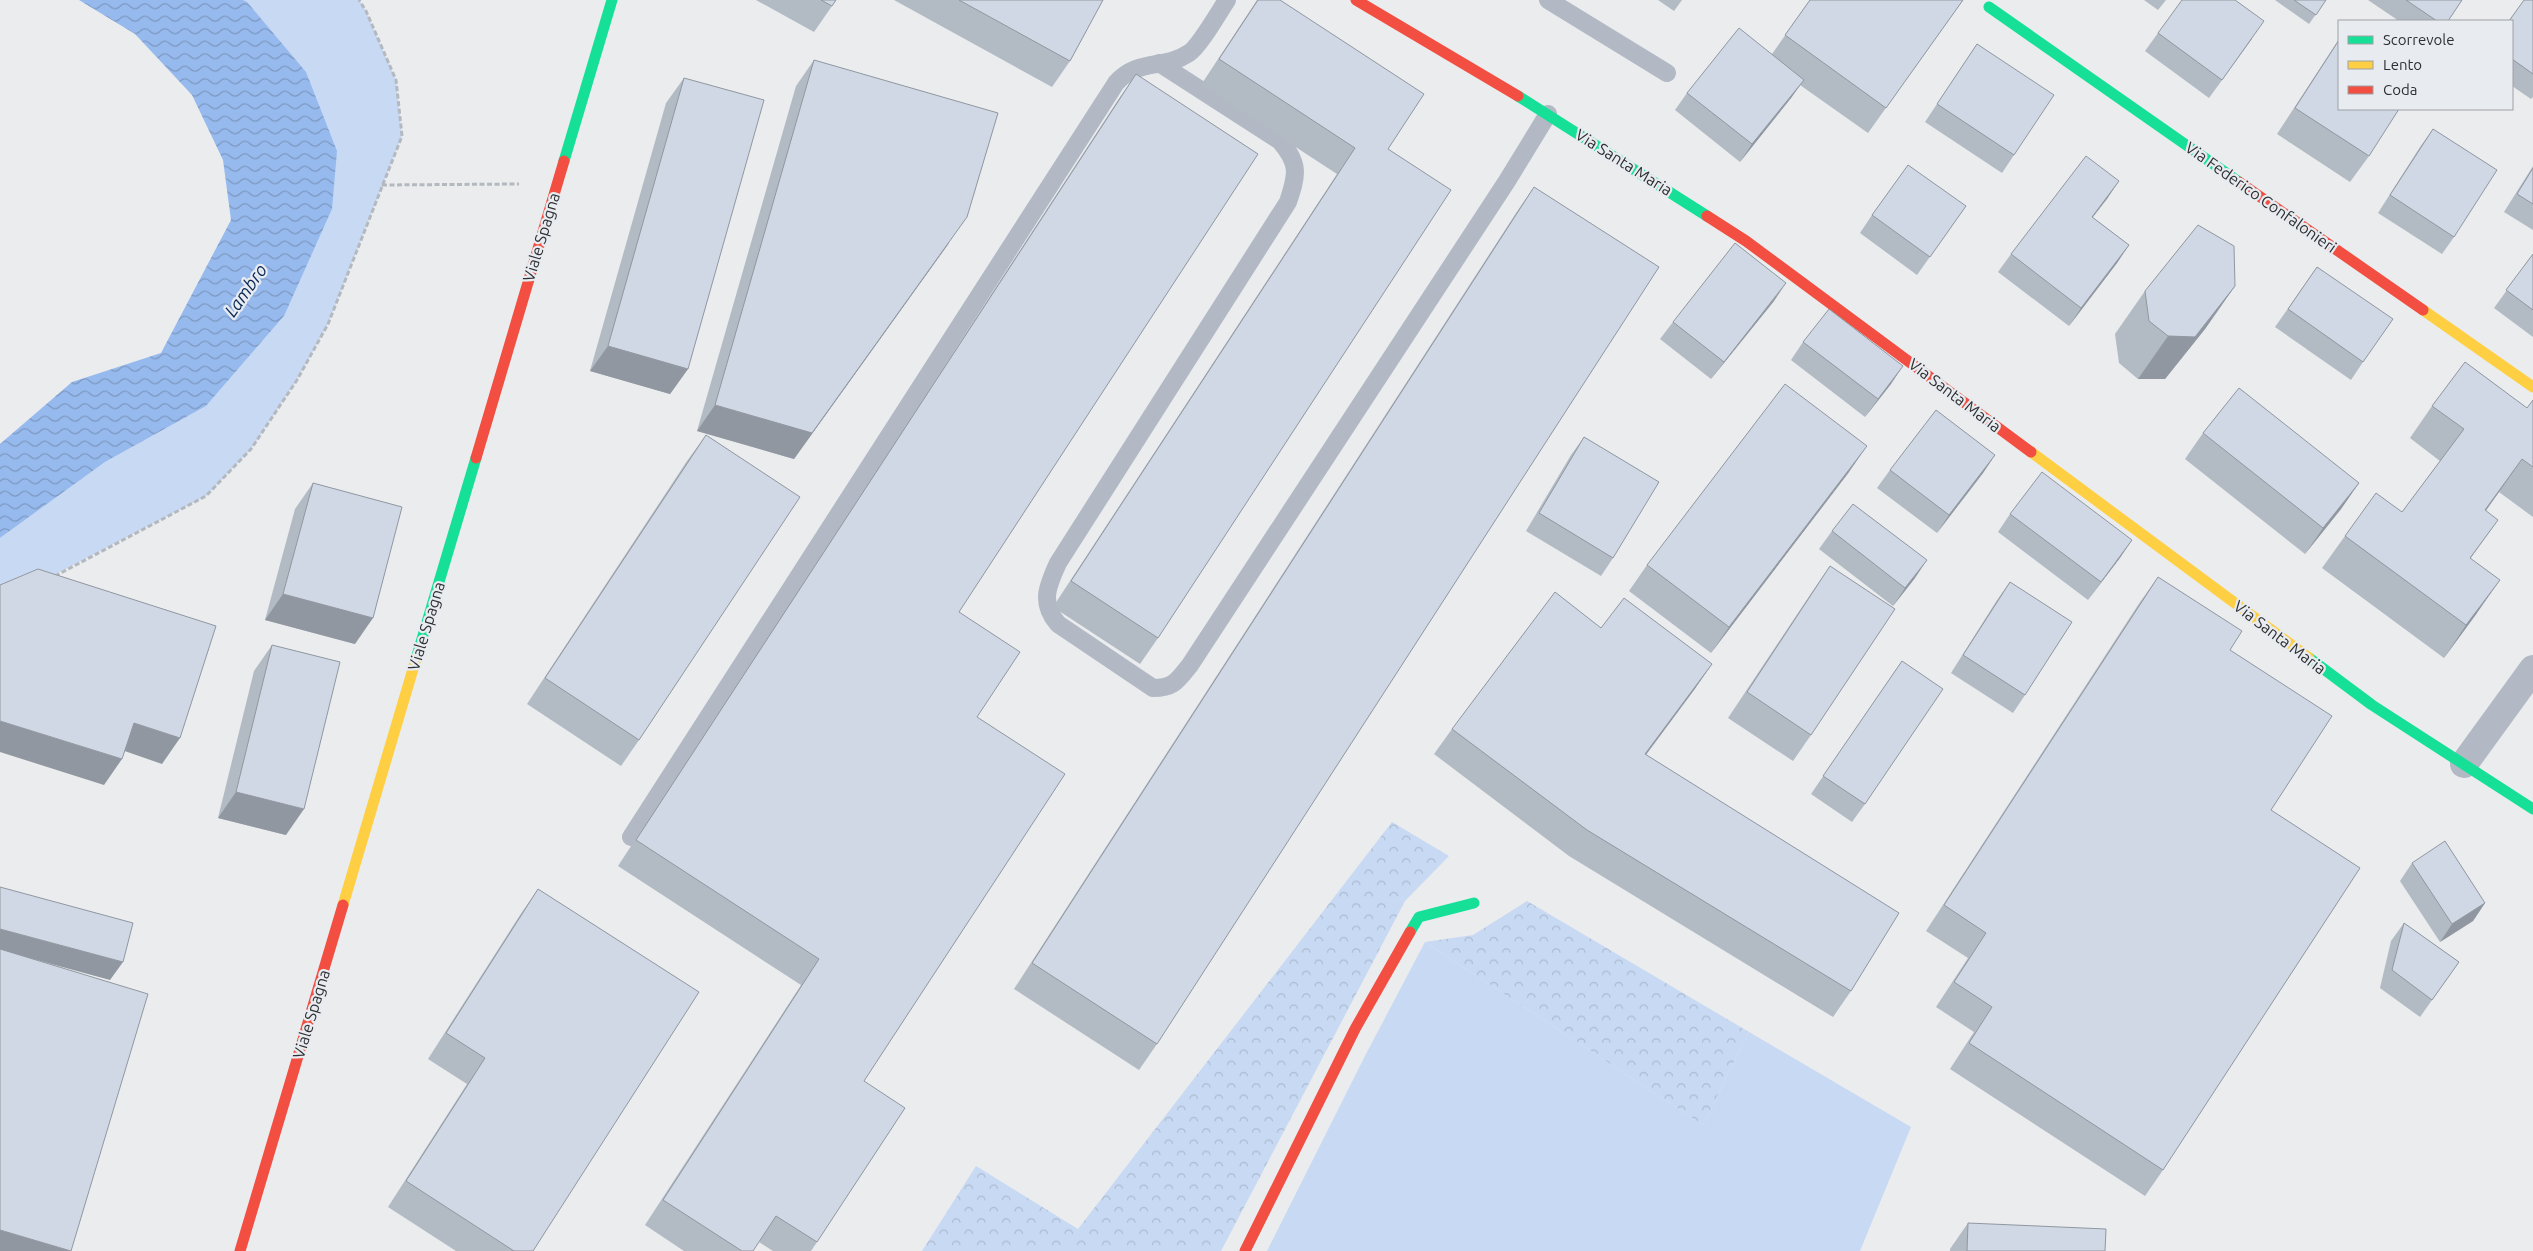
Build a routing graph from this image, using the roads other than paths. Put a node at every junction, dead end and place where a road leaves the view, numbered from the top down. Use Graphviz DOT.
graph roads {
  1 [pos="612,0"];
  2 [pos="1227,0"];
  3 [pos="1548,0"];
  4 [pos="1361,1"];
  5 [pos="1989,7"];
  6 [pos="1159,63"];
  7 [pos="1667,73"];
  8 [pos="1548,114"];
  9 [pos="2533,387"];
  10 [pos="2533,669"];
  11 [pos="2464,764"];
  12 [pos="2533,809"];
  13 [pos="631,837"];
  14 [pos="1474,903"];
  15 [pos="240,1251"];
  16 [pos="1245,1251"];
  1 -- 15 [label="street, Viale Spagna"];
  2 -- 6 [label="lane"];
  3 -- 7 [label="lane"];
  4 -- 8 [label="street, Via Santa Maria"];
  5 -- 9 [label="street, Via Federico Confalonieri"];
  6 -- 8 [label="lane"];
  6 -- 13 [label="lane"];
  8 -- 11 [label="street, Via Santa Maria"];
  10 -- 11 [label="street"];
  11 -- 12 [label="street, Via Santa Maria"];
  14 -- 16 [label="street"];
}
